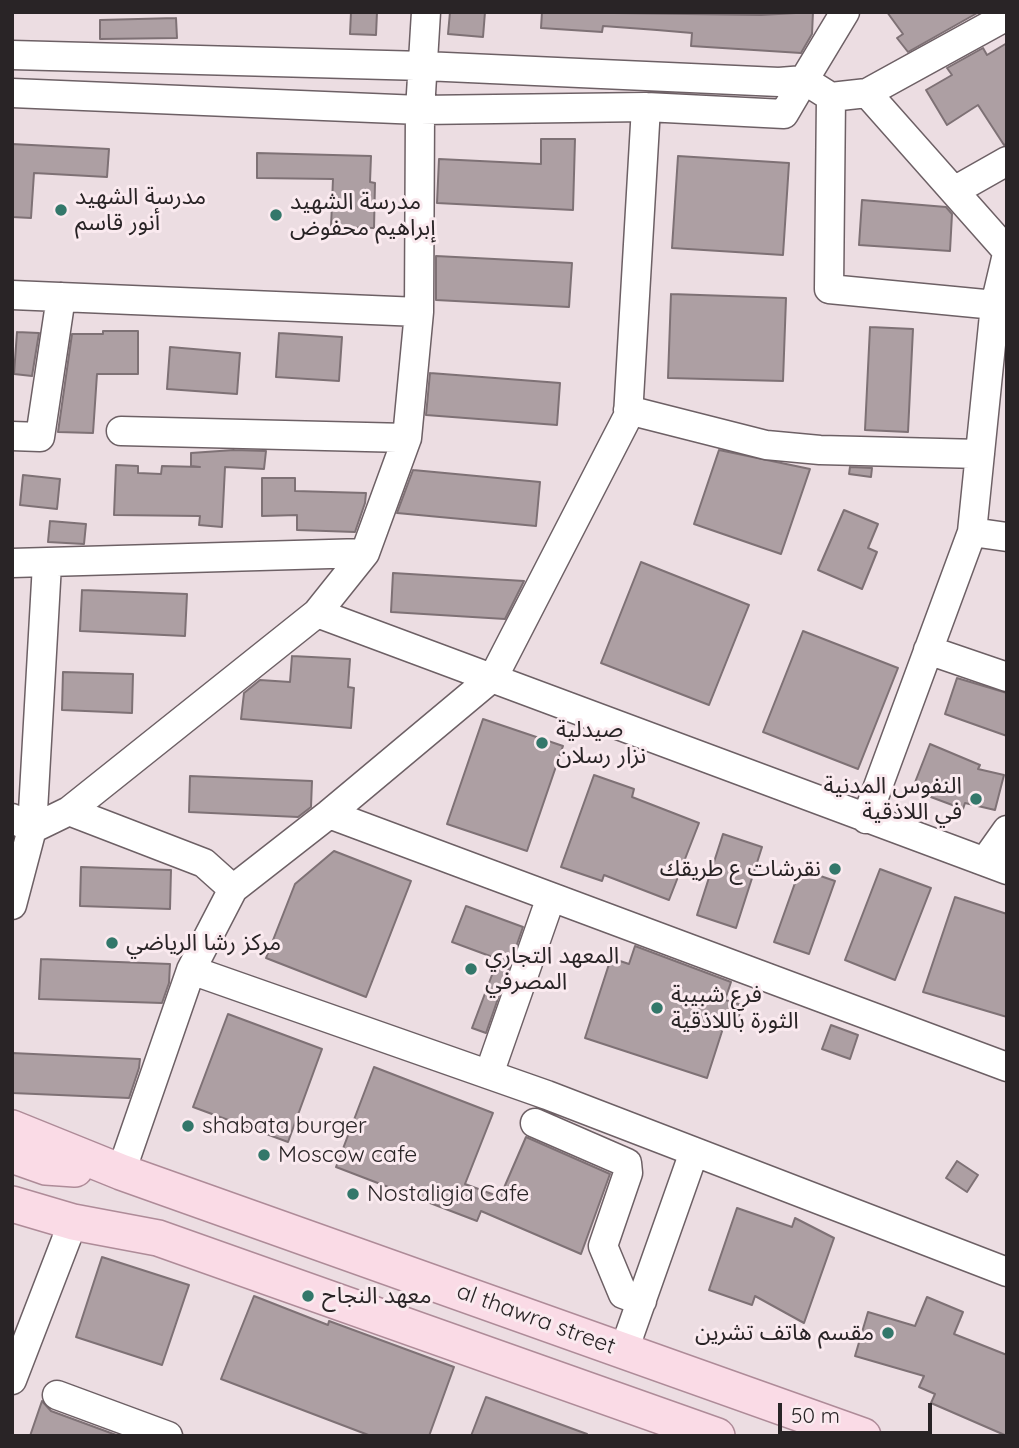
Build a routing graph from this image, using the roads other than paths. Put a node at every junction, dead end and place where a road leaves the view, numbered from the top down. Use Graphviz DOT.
graph roads {
  1 [pos="426,12"];
  2 [pos="845,12"];
  3 [pos="1007,16"];
  4 [pos="12,55"];
  5 [pos="424,66"];
  6 [pos="804,80"];
  7 [pos="12,93"];
  8 [pos="867,93"];
  9 [pos="831,97"];
  10 [pos="646,107"];
  11 [pos="420,110"];
  12 [pos="1007,161"];
  13 [pos="954,191"];
  14 [pos="1007,253"];
  15 [pos="12,295"];
  16 [pos="61,297"];
  17 [pos="995,305"];
  18 [pos="419,312"];
  19 [pos="998,358"];
  20 [pos="628,410"];
  21 [pos="121,430"];
  22 [pos="12,436"];
  23 [pos="407,438"];
  24 [pos="980,454"];
  25 [pos="972,532"];
  26 [pos="1007,537"];
  27 [pos="365,554"];
  28 [pos="12,563"];
  29 [pos="47,564"];
  30 [pos="317,612"];
  31 [pos="928,650"];
  32 [pos="494,676"];
  33 [pos="1007,677"];
  34 [pos="69,811"];
  35 [pos="329,814"];
  36 [pos="866,819"];
  37 [pos="22,824"];
  38 [pos="1007,830"];
  39 [pos="996,866"];
  40 [pos="233,889"];
  41 [pos="551,897"];
  42 [pos="12,905"];
  43 [pos="191,970"];
  44 [pos="1007,1067"];
  45 [pos="489,1074"];
  46 [pos="535,1123"];
  47 [pos="12,1128"];
  48 [pos="694,1152"];
  49 [pos="12,1155"];
  50 [pos="110,1167"];
  51 [pos="12,1180"];
  52 [pos="12,1203"];
  53 [pos="73,1222"];
  54 [pos="1007,1272"];
  55 [pos="642,1301"];
  56 [pos="624,1350"];
  57 [pos="12,1380"];
  58 [pos="57,1395"];
  59 [pos="168,1436"];
  60 [pos="717,1436"];
  61 [pos="863,1436"];
  1 -- 5 [label="street"];
  2 -- 6 [label="street"];
  3 -- 8 [label="street"];
  4 -- 5 [label="street"];
  5 -- 6 [label="street"];
  5 -- 11 [label="street"];
  6 -- 9 [label="street"];
  6 -- 10 [label="street"];
  7 -- 11 [label="street"];
  8 -- 9 [label="street"];
  8 -- 13 [label="street"];
  9 -- 17 [label="street"];
  10 -- 11 [label="street"];
  10 -- 20 [label="street"];
  11 -- 18 [label="street"];
  12 -- 13 [label="street"];
  13 -- 14 [label="street"];
  14 -- 17 [label="street"];
  15 -- 16 [label="street"];
  16 -- 18 [label="street"];
  16 -- 22 [label="street"];
  17 -- 19 [label="street"];
  18 -- 23 [label="street"];
  19 -- 24 [label="street"];
  20 -- 24 [label="street"];
  20 -- 32 [label="street"];
  21 -- 23 [label="street"];
  23 -- 27 [label="street"];
  24 -- 25 [label="street"];
  25 -- 26 [label="street"];
  25 -- 31 [label="street"];
  27 -- 29 [label="street"];
  27 -- 30 [label="street"];
  28 -- 29 [label="street"];
  29 -- 37 [label="street"];
  30 -- 32 [label="street"];
  30 -- 34 [label="street"];
  31 -- 33 [label="street"];
  31 -- 36 [label="street"];
  32 -- 35 [label="street"];
  32 -- 36 [label="street"];
  34 -- 37 [label="street"];
  34 -- 40 [label="street"];
  35 -- 40 [label="street"];
  35 -- 41 [label="street"];
  36 -- 39 [label="street"];
  37 -- 42 [label="street"];
  38 -- 39 [label="street"];
  40 -- 43 [label="street"];
  41 -- 44 [label="street"];
  41 -- 45 [label="street"];
  43 -- 45 [label="street"];
  43 -- 50 [label="street"];
  45 -- 48 [label="street"];
  46 -- 55 [label="street"];
  47 -- 50 [label="main road, al thawra street"];
  48 -- 54 [label="street"];
  48 -- 55 [label="street"];
  49 -- 50 [label="main road"];
  50 -- 56 [label="main road, al thawra street"];
  51 -- 53 [label="main road"];
  52 -- 53 [label="main road"];
  53 -- 57 [label="street"];
  53 -- 60 [label="main road"];
  55 -- 56 [label="street"];
  56 -- 61 [label="main road, al thawra street"];
  58 -- 59 [label="street"];
}
